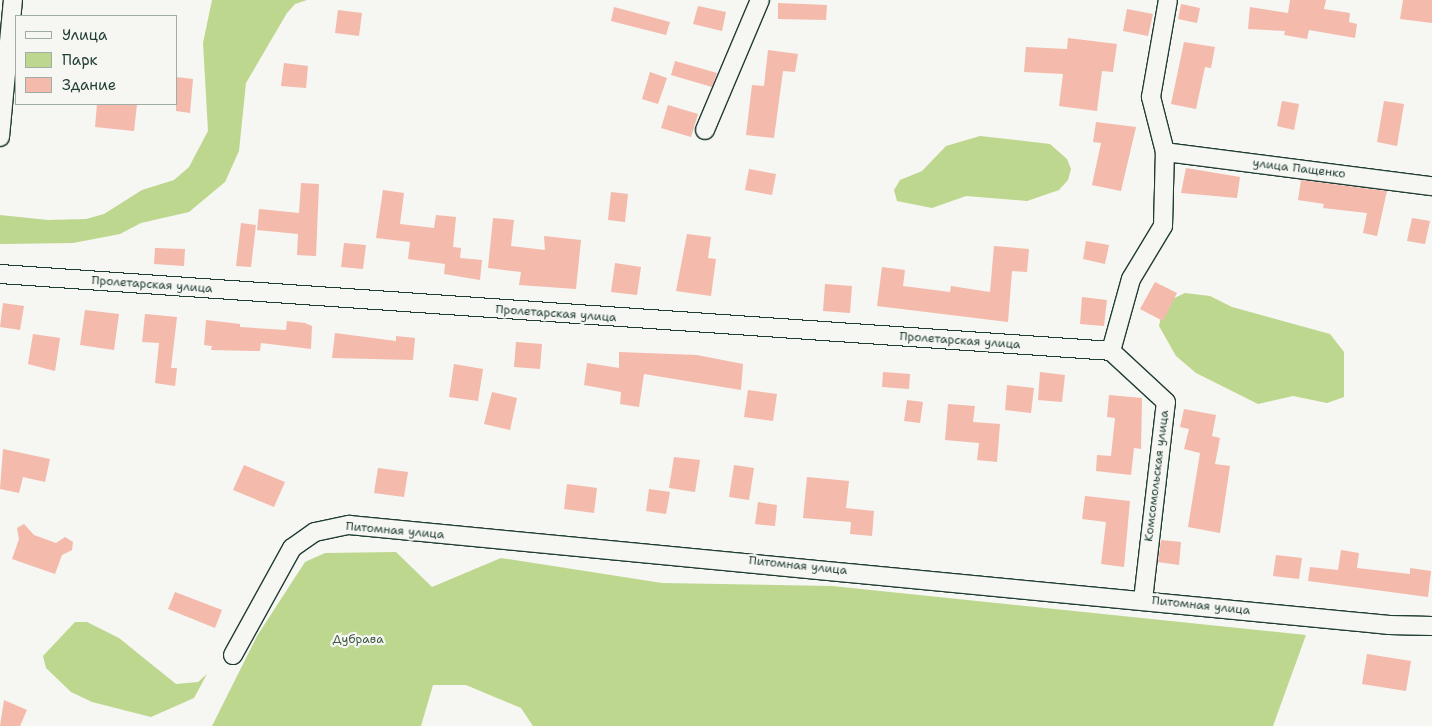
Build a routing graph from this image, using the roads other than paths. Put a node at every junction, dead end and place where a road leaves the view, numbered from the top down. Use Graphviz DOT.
graph roads {
  1 [pos="13,0"];
  2 [pos="760,0"];
  3 [pos="1168,0"];
  4 [pos="704,130"];
  5 [pos="0,137"];
  6 [pos="1165,152"];
  7 [pos="1432,186"];
  8 [pos="0,274"];
  9 [pos="1111,351"];
  10 [pos="1143,600"];
  11 [pos="1432,626"];
  12 [pos="233,655"];
  1 -- 5 [label="street"];
  2 -- 4 [label="street"];
  3 -- 6 [label="street"];
  6 -- 7 [label="street, улица Пащенко"];
  6 -- 9 [label="street"];
  8 -- 9 [label="street, Пролетарская улица"];
  9 -- 10 [label="street, Комсомольская улица"];
  10 -- 11 [label="street, Питомная улица"];
  10 -- 12 [label="street, Питомная улица"];
}
